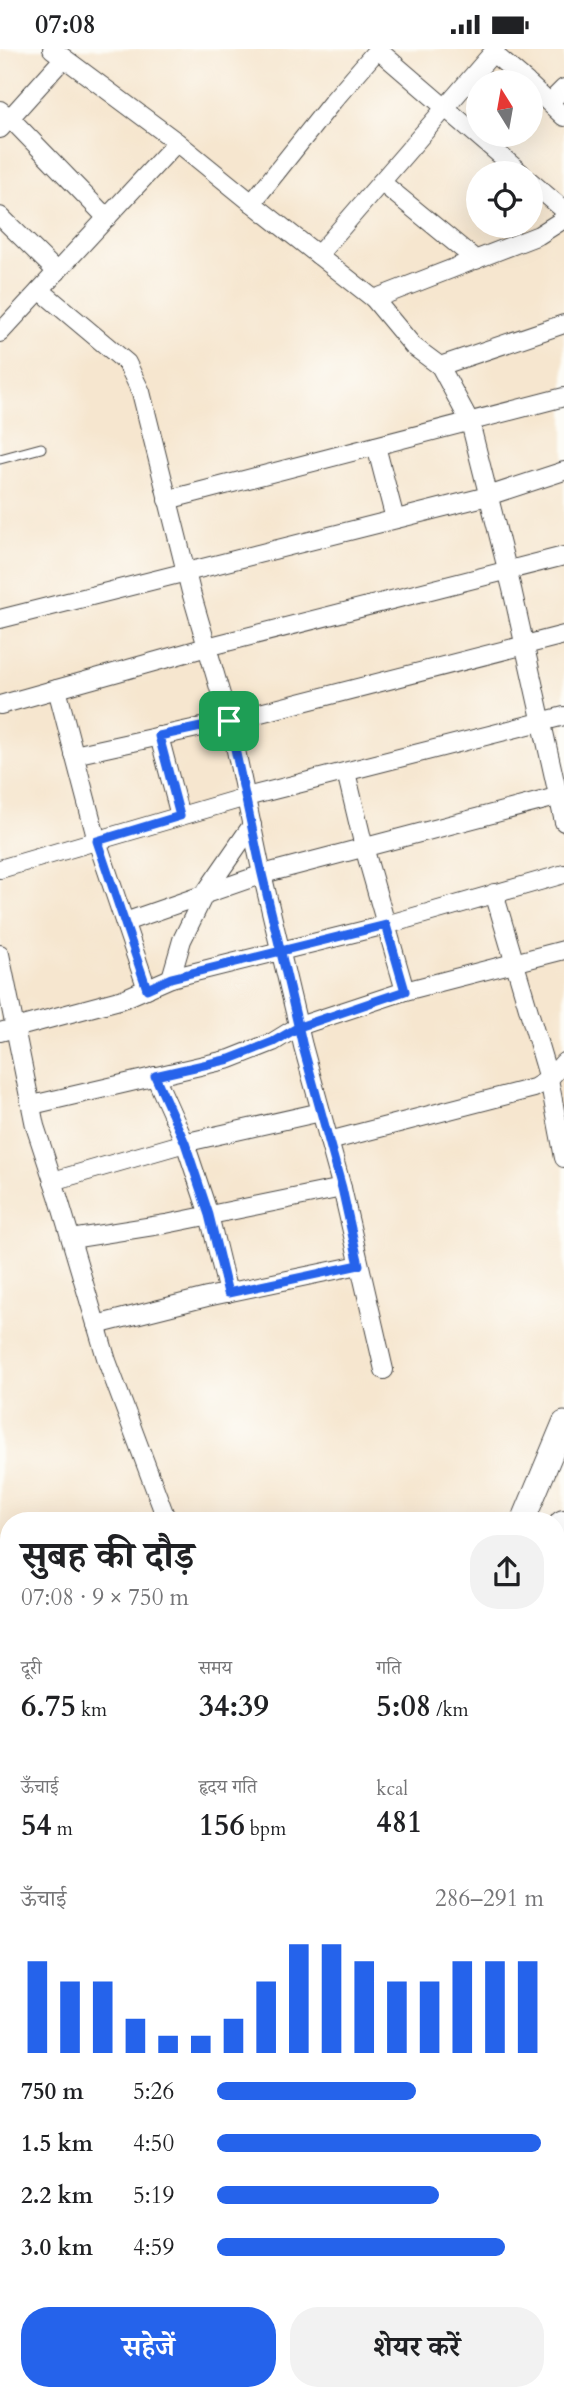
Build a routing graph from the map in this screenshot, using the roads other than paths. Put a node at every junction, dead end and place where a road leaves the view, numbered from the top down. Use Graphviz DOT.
graph roads {
  1 [pos="378,49"];
  2 [pos="494,51"];
  3 [pos="57,54"];
  4 [pos="514,70"];
  5 [pos="564,88"];
  6 [pos="543,96"];
  7 [pos="550,102"];
  8 [pos="445,108"];
  9 [pos="564,117"];
  10 [pos="3,119"];
  11 [pos="177,142"];
  12 [pos="507,161"];
  13 [pos="381,182"];
  14 [pos="543,192"];
  15 [pos="252,203"];
  16 [pos="564,210"];
  17 [pos="0,217"];
  18 [pos="107,218"];
  19 [pos="564,219"];
  20 [pos="318,255"];
  21 [pos="476,260"];
  22 [pos="57,272"];
  23 [pos="40,290"];
  24 [pos="374,299"];
  25 [pos="564,324"];
  26 [pos="0,333"];
  27 [pos="440,366"];
  28 [pos="564,397"];
  29 [pos="470,422"];
  30 [pos="376,446"];
  31 [pos="41,448"];
  32 [pos="0,459"];
  33 [pos="564,471"];
  34 [pos="488,496"];
  35 [pos="167,500"];
  36 [pos="395,519"];
  37 [pos="564,556"];
  38 [pos="507,571"];
  39 [pos="186,572"];
  40 [pos="0,619"];
  41 [pos="564,635"];
  42 [pos="525,646"];
  43 [pos="207,647"];
  44 [pos="57,689"];
  45 [pos="0,705"];
  46 [pos="564,716"];
  47 [pos="229,721"];
  48 [pos="541,722"];
  49 [pos="159,736"];
  50 [pos="74,755"];
  51 [pos="345,772"];
  52 [pos="561,796"];
  53 [pos="246,797"];
  54 [pos="180,816"];
  55 [pos="564,822"];
  56 [pos="252,825"];
  57 [pos="97,841"];
  58 [pos="364,847"];
  59 [pos="0,869"];
  60 [pos="262,874"];
  61 [pos="564,874"];
  62 [pos="205,893"];
  63 [pos="494,893"];
  64 [pos="125,922"];
  65 [pos="386,925"];
  66 [pos="280,950"];
  67 [pos="564,950"];
  68 [pos="0,954"];
  69 [pos="516,963"];
  70 [pos="171,978"];
  71 [pos="147,989"];
  72 [pos="405,991"];
  73 [pos="299,1027"];
  74 [pos="8,1030"];
  75 [pos="564,1062"];
  76 [pos="155,1076"];
  77 [pos="549,1079"];
  78 [pos="32,1105"];
  79 [pos="321,1112"];
  80 [pos="329,1141"];
  81 [pos="185,1143"];
  82 [pos="564,1158"];
  83 [pos="53,1181"];
  84 [pos="342,1188"];
  85 [pos="209,1215"];
  86 [pos="71,1239"];
  87 [pos="359,1265"];
  88 [pos="228,1293"];
  89 [pos="96,1325"];
  90 [pos="384,1370"];
  91 [pos="564,1423"];
  92 [pos="164,1512"];
  93 [pos="527,1512"];
  1 -- 8 [label="street"];
  1 -- 15 [label="street"];
  2 -- 4 [label="street"];
  2 -- 8 [label="street"];
  3 -- 10 [label="street"];
  3 -- 11 [label="street"];
  5 -- 7 [label="street"];
  6 -- 7 [label="street"];
  7 -- 9 [label="street"];
  8 -- 12 [label="street"];
  8 -- 13 [label="street"];
  10 -- 18 [label="street"];
  11 -- 15 [label="street"];
  11 -- 18 [label="street"];
  13 -- 20 [label="street"];
  13 -- 21 [label="street"];
  14 -- 16 [label="street"];
  15 -- 20 [label="street"];
  17 -- 22 [label="street"];
  18 -- 22 [label="street"];
  19 -- 21 [label="street"];
  20 -- 24 [label="street"];
  21 -- 24 [label="street"];
  22 -- 23 [label="street"];
  23 -- 26 [label="street"];
  23 -- 35 [label="street"];
  24 -- 27 [label="street"];
  25 -- 27 [label="street"];
  27 -- 29 [label="street"];
  28 -- 29 [label="street"];
  29 -- 30 [label="street"];
  29 -- 34 [label="street"];
  30 -- 35 [label="street"];
  30 -- 36 [label="street"];
  31 -- 32 [label="lane"];
  33 -- 34 [label="street"];
  34 -- 36 [label="street"];
  34 -- 38 [label="street"];
  35 -- 39 [label="street"];
  36 -- 39 [label="street"];
  37 -- 38 [label="street"];
  38 -- 42 [label="street"];
  38 -- 43 [label="street"];
  39 -- 40 [label="street"];
  39 -- 43 [label="street"];
  41 -- 42 [label="street"];
  42 -- 47 [label="street"];
  42 -- 48 [label="street"];
  43 -- 44 [label="street"];
  43 -- 47 [label="street"];
  44 -- 45 [label="street"];
  44 -- 50 [label="street"];
  46 -- 48 [label="street"];
  47 -- 49 [label="street"];
  47 -- 53 [label="street"];
  48 -- 51 [label="street"];
  48 -- 52 [label="street"];
  49 -- 50 [label="street"];
  49 -- 54 [label="street"];
  50 -- 57 [label="street"];
  51 -- 53 [label="street"];
  51 -- 58 [label="street"];
  52 -- 55 [label="street"];
  52 -- 58 [label="street"];
  53 -- 54 [label="street"];
  53 -- 56 [label="street"];
  54 -- 57 [label="street"];
  56 -- 60 [label="street"];
  56 -- 62 [label="street"];
  57 -- 59 [label="street"];
  57 -- 64 [label="street"];
  58 -- 60 [label="street"];
  58 -- 65 [label="street"];
  60 -- 62 [label="street"];
  60 -- 66 [label="street"];
  61 -- 63 [label="street"];
  62 -- 64 [label="street"];
  62 -- 70 [label="street"];
  63 -- 65 [label="street"];
  63 -- 69 [label="street"];
  64 -- 71 [label="street"];
  65 -- 66 [label="street"];
  65 -- 72 [label="street"];
  66 -- 70 [label="street"];
  66 -- 73 [label="street"];
  67 -- 69 [label="street"];
  68 -- 74 [label="street"];
  69 -- 72 [label="street"];
  69 -- 77 [label="street"];
  70 -- 71 [label="street"];
  71 -- 74 [label="street"];
  72 -- 73 [label="street"];
  73 -- 76 [label="street"];
  73 -- 79 [label="street"];
  74 -- 78 [label="street"];
  75 -- 77 [label="street"];
  76 -- 78 [label="street"];
  76 -- 81 [label="street"];
  77 -- 80 [label="street"];
  77 -- 82 [label="street"];
  78 -- 83 [label="street"];
  79 -- 80 [label="street"];
  79 -- 81 [label="street"];
  80 -- 84 [label="street"];
  81 -- 83 [label="street"];
  81 -- 85 [label="street"];
  83 -- 86 [label="street"];
  84 -- 85 [label="street"];
  84 -- 87 [label="street"];
  85 -- 86 [label="street"];
  85 -- 88 [label="street"];
  86 -- 89 [label="street"];
  87 -- 88 [label="street"];
  87 -- 90 [label="street"];
  88 -- 89 [label="street"];
  89 -- 92 [label="street"];
  91 -- 93 [label="street"];
}
